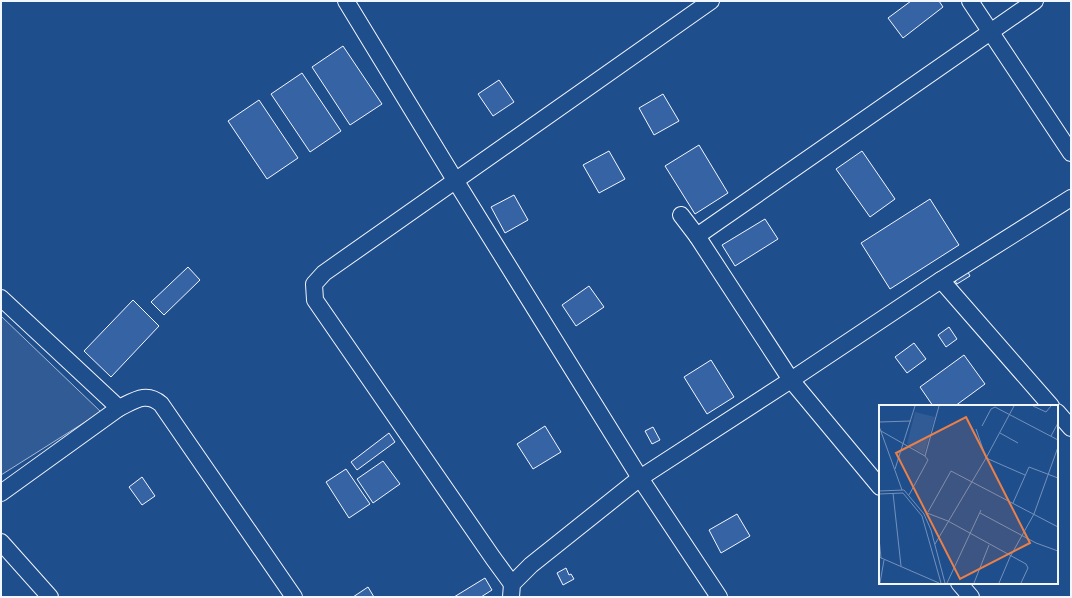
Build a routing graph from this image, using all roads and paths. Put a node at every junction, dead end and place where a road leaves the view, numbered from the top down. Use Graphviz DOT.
graph roads {
  1 [pos="332,1"];
  2 [pos="711,1"];
  3 [pos="970,1"];
  4 [pos="1035,1"];
  5 [pos="348,2"];
  6 [pos="991,32"];
  7 [pos="1071,152"];
  8 [pos="455,180"];
  9 [pos="1071,198"];
  10 [pos="681,215"];
  11 [pos="697,236"];
  12 [pos="940,280"];
  13 [pos="1,298"];
  14 [pos="792,380"];
  15 [pos="1050,405"];
  16 [pos="119,408"];
  17 [pos="1058,413"];
  18 [pos="1071,428"];
  19 [pos="640,478"];
  20 [pos="879,486"];
  21 [pos="1,492"];
  22 [pos="1,542"];
  23 [pos="960,584"];
  24 [pos="512,590"];
  25 [pos="50,597"];
  26 [pos="294,597"];
  27 [pos="719,597"];
  28 [pos="971,597"];
  1 -- 5 [label="street"];
  2 -- 8 [label="street"];
  3 -- 6 [label="street"];
  4 -- 6 [label="street"];
  5 -- 8 [label="street"];
  6 -- 7 [label="street"];
  6 -- 11 [label="street"];
  8 -- 19 [label="street"];
  8 -- 24 [label="street"];
  9 -- 12 [label="street"];
  10 -- 11 [label="street"];
  11 -- 14 [label="street"];
  12 -- 14 [label="street"];
  12 -- 15 [label="street"];
  13 -- 16 [label="street"];
  14 -- 19 [label="street"];
  14 -- 20 [label="street"];
  16 -- 21 [label="street"];
  16 -- 26 [label="street"];
  17 -- 18 [label="street"];
  19 -- 24 [label="street"];
  19 -- 27 [label="street"];
  22 -- 25 [label="street"];
  23 -- 28 [label="street"];
}
